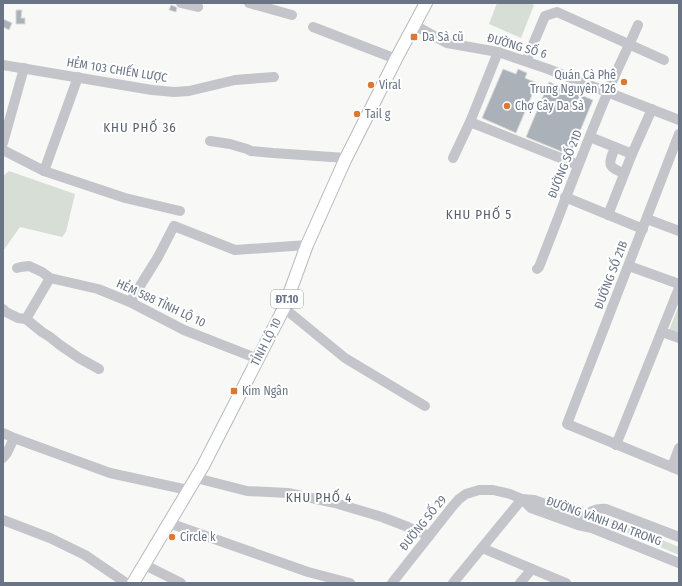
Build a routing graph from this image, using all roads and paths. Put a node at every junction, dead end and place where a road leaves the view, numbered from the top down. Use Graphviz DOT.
graph roads {
  1 [pos="182,3"];
  2 [pos="249,3"];
  3 [pos="426,3"];
  4 [pos="198,7"];
  5 [pos="292,15"];
  6 [pos="414,25"];
  7 [pos="638,25"];
  8 [pos="313,28"];
  9 [pos="629,45"];
  10 [pos="498,52"];
  11 [pos="396,59"];
  12 [pos="664,60"];
  13 [pos="526,61"];
  14 [pos="3,64"];
  15 [pos="24,68"];
  16 [pos="274,76"];
  17 [pos="78,77"];
  18 [pos="608,93"];
  19 [pos="652,109"];
  20 [pos="679,120"];
  21 [pos="470,122"];
  22 [pos="679,134"];
  23 [pos="590,137"];
  24 [pos="210,141"];
  25 [pos="3,143"];
  26 [pos="615,148"];
  27 [pos="3,150"];
  28 [pos="632,154"];
  29 [pos="346,158"];
  30 [pos="453,158"];
  31 [pos="578,165"];
  32 [pos="44,171"];
  33 [pos="624,173"];
  34 [pos="565,198"];
  35 [pos="180,211"];
  36 [pos="608,214"];
  37 [pos="647,219"];
  38 [pos="643,229"];
  39 [pos="679,231"];
  40 [pos="308,245"];
  41 [pos="629,266"];
  42 [pos="17,268"];
  43 [pos="537,269"];
  44 [pos="50,278"];
  45 [pos="679,284"];
  46 [pos="679,288"];
  47 [pos="130,302"];
  48 [pos="284,308"];
  49 [pos="3,309"];
  50 [pos="26,319"];
  51 [pos="662,332"];
  52 [pos="679,338"];
  53 [pos="258,359"];
  54 [pos="99,369"];
  55 [pos="424,406"];
  56 [pos="3,433"];
  57 [pos="14,438"];
  58 [pos="616,445"];
  59 [pos="679,448"];
  60 [pos="3,458"];
  61 [pos="676,469"];
  62 [pos="196,478"];
  63 [pos="188,490"];
  64 [pos="481,490"];
  65 [pos="522,499"];
  66 [pos="3,520"];
  67 [pos="581,521"];
  68 [pos="169,523"];
  69 [pos="429,536"];
  70 [pos="679,537"];
  71 [pos="482,548"];
  72 [pos="679,563"];
  73 [pos="144,564"];
  74 [pos="532,569"];
  75 [pos="126,583"];
  76 [pos="133,583"];
  77 [pos="182,583"];
  78 [pos="350,583"];
  79 [pos="392,583"];
  80 [pos="453,583"];
  81 [pos="520,583"];
  82 [pos="566,583"];
  1 -- 4 [label="street"];
  2 -- 5 [label="street"];
  3 -- 6 [label="main road, ĐT.10"];
  6 -- 10 [label="street, ĐƯỜNG SỐ 6"];
  6 -- 11 [label="main road, TỈNH LỘ 10 / ĐT.10"];
  7 -- 9 [label="street, ĐƯỜNG SỐ 21D"];
  8 -- 11 [label="street"];
  9 -- 12 [label="street"];
  9 -- 13 [label="street"];
  9 -- 18 [label="street, ĐƯỜNG SỐ 21D"];
  10 -- 13 [label="street, ĐƯỜNG SỐ 6"];
  10 -- 21 [label="street"];
  11 -- 29 [label="main road, TỈNH LỘ 10 / ĐT.10"];
  13 -- 18 [label="street, ĐƯỜNG SỐ 6"];
  14 -- 15 [label="street, HẺM 103 CHIẾN LƯỢC"];
  15 -- 17 [label="street, HẺM 103 CHIẾN LƯỢC"];
  15 -- 25 [label="street"];
  16 -- 17 [label="street, HẺM 103 CHIẾN LƯỢC"];
  17 -- 32 [label="street"];
  18 -- 19 [label="street, ĐƯỜNG SỐ 6"];
  18 -- 23 [label="street, ĐƯỜNG SỐ 21D"];
  19 -- 20 [label="street, ĐƯỜNG SỐ 6"];
  19 -- 28 [label="street"];
  21 -- 30 [label="street"];
  21 -- 31 [label="street"];
  22 -- 37 [label="street, ĐƯỜNG SỐ 21B"];
  23 -- 26 [label="street"];
  23 -- 31 [label="street, ĐƯỜNG SỐ 21D"];
  24 -- 29 [label="street"];
  26 -- 28 [label="street"];
  26 -- 33 [label="street"];
  27 -- 32 [label="street"];
  28 -- 33 [label="street"];
  29 -- 40 [label="main road, TỈNH LỘ 10 / ĐT.10"];
  31 -- 34 [label="street, ĐƯỜNG SỐ 21D"];
  32 -- 35 [label="street"];
  33 -- 36 [label="street"];
  34 -- 36 [label="street"];
  34 -- 43 [label="street, ĐƯỜNG SỐ 21D"];
  36 -- 38 [label="street"];
  37 -- 38 [label="street, ĐƯỜNG SỐ 21B"];
  37 -- 39 [label="street"];
  38 -- 41 [label="street, ĐƯỜNG SỐ 21B"];
  40 -- 47 [label="street"];
  40 -- 48 [label="main road, TỈNH LỘ 10 / ĐT.10"];
  41 -- 45 [label="street"];
  41 -- 58 [label="street, ĐƯỜNG SỐ 21B"];
  42 -- 44 [label="street, HẺM 588 TỈNH LỘ 10"];
  44 -- 47 [label="street, HẺM 588 TỈNH LỘ 10"];
  44 -- 50 [label="street"];
  46 -- 51 [label="street"];
  47 -- 53 [label="street, HẺM 588 TỈNH LỘ 10"];
  48 -- 53 [label="main road, TỈNH LỘ 10 / ĐT.10"];
  48 -- 55 [label="street"];
  49 -- 50 [label="street"];
  50 -- 54 [label="street"];
  51 -- 52 [label="street"];
  51 -- 58 [label="street"];
  53 -- 62 [label="main road, TỈNH LỘ 10 / ĐT.10"];
  56 -- 57 [label="street"];
  57 -- 60 [label="street"];
  57 -- 63 [label="street"];
  58 -- 61 [label="street"];
  59 -- 61 [label="street"];
  62 -- 63 [label="main road, TỈNH LỘ 10 / ĐT.10"];
  62 -- 69 [label="street"];
  63 -- 68 [label="main road, TỈNH LỘ 10 / ĐT.10"];
  64 -- 65 [label="street, ĐƯỜNG VÀNH ĐAI TRONG"];
  64 -- 69 [label="street, ĐƯỜNG SỐ 29"];
  65 -- 67 [label="street, ĐƯỜNG VÀNH ĐAI TRONG"];
  65 -- 71 [label="street"];
  66 -- 75 [label="street"];
  67 -- 70 [label="street, ĐƯỜNG VÀNH ĐAI TRONG"];
  67 -- 72 [label="street, ĐƯỜNG VÀNH ĐAI TRONG"];
  68 -- 73 [label="main road, TỈNH LỘ 10 / ĐT.10"];
  68 -- 78 [label="street"];
  69 -- 79 [label="street, ĐƯỜNG SỐ 29"];
  71 -- 74 [label="street"];
  71 -- 80 [label="street"];
  73 -- 76 [label="main road, ĐT.10"];
  73 -- 77 [label="street"];
  74 -- 81 [label="street"];
  74 -- 82 [label="street"];
}
